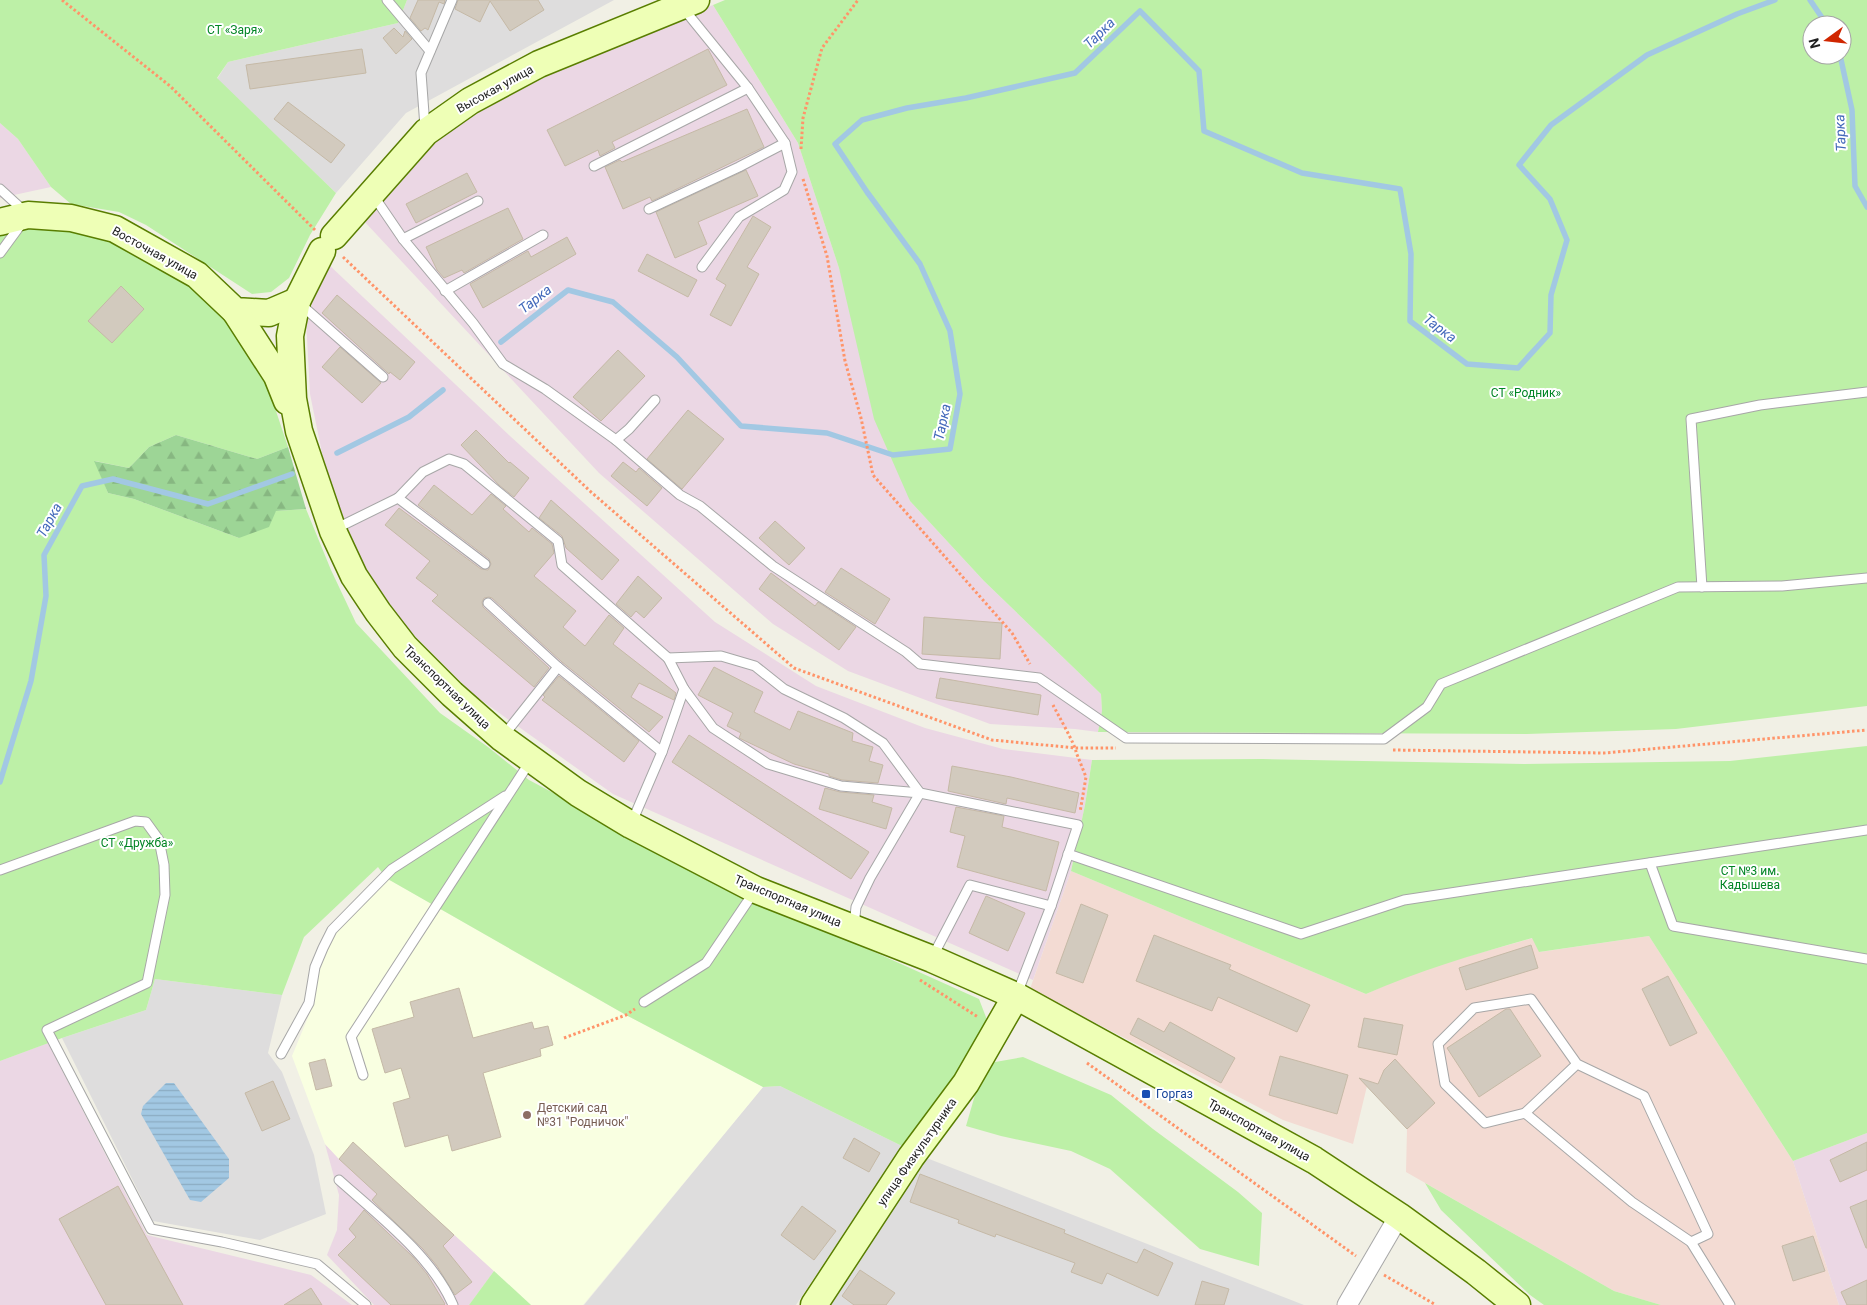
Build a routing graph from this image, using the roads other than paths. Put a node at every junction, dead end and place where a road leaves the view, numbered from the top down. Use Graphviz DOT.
graph roads {
  1 [pos="387,0"];
  2 [pos="452,0"];
  3 [pos="673,5"];
  4 [pos="430,51"];
  5 [pos="748,88"];
  6 [pos="426,132"];
  7 [pos="785,143"];
  8 [pos="594,166"];
  9 [pos="0,189"];
  10 [pos="372,193"];
  11 [pos="478,201"];
  12 [pos="649,209"];
  13 [pos="28,215"];
  14 [pos="0,222"];
  15 [pos="543,235"];
  16 [pos="403,239"];
  17 [pos="0,253"];
  18 [pos="702,267"];
  19 [pos="445,291"];
  20 [pos="297,301"];
  21 [pos="236,311"];
  22 [pos="384,377"];
  23 [pos="1867,392"];
  24 [pos="655,400"];
  25 [pos="299,431"];
  26 [pos="616,440"];
  27 [pos="398,498"];
  28 [pos="333,530"];
  29 [pos="486,564"];
  30 [pos="1867,578"];
  31 [pos="1702,587"];
  32 [pos="488,603"];
  33 [pos="668,658"];
  34 [pos="558,667"];
  35 [pos="684,688"];
  36 [pos="502,738"];
  37 [pos="662,752"];
  38 [pos="532,759"];
  39 [pos="509,793"];
  40 [pos="920,793"];
  41 [pos="631,825"];
  42 [pos="1867,830"];
  43 [pos="1068,854"];
  44 [pos="1650,863"];
  45 [pos="0,870"];
  46 [pos="756,890"];
  47 [pos="1051,906"];
  48 [pos="854,928"];
  49 [pos="932,958"];
  50 [pos="1867,959"];
  51 [pos="1016,996"];
  52 [pos="644,1002"];
  53 [pos="281,1054"];
  54 [pos="1577,1064"];
  55 [pos="363,1075"];
  56 [pos="1525,1113"];
  57 [pos="339,1180"];
  58 [pos="1399,1216"];
  59 [pos="1691,1242"];
  60 [pos="366,1305"];
  61 [pos="453,1305"];
  62 [pos="814,1305"];
  63 [pos="1347,1305"];
  64 [pos="1516,1305"];
  65 [pos="1730,1305"];
  1 -- 4 [label="lane"];
  2 -- 4 [label="lane"];
  3 -- 5 [label="lane"];
  3 -- 6 [label="street, Высокая улица"];
  4 -- 6 [label="lane"];
  5 -- 7 [label="lane"];
  5 -- 8 [label="lane"];
  6 -- 10 [label="street, Высокая улица"];
  7 -- 12 [label="lane"];
  7 -- 18 [label="lane"];
  9 -- 13 [label="lane"];
  10 -- 16 [label="lane"];
  10 -- 20 [label="street, Высокая улица"];
  11 -- 16 [label="lane"];
  13 -- 14 [label="street, Восточная улица"];
  13 -- 17 [label="lane"];
  13 -- 21 [label="street, Восточная улица"];
  15 -- 19 [label="lane"];
  16 -- 19 [label="lane"];
  19 -- 26 [label="lane"];
  20 -- 21 [label="street"];
  20 -- 22 [label="lane"];
  20 -- 25 [label="street, Транспортная улица"];
  21 -- 25 [label="street, Восточная улица"];
  23 -- 31 [label="lane"];
  24 -- 26 [label="lane"];
  25 -- 28 [label="street, Транспортная улица"];
  26 -- 31 [label="lane"];
  27 -- 28 [label="lane"];
  27 -- 29 [label="lane"];
  27 -- 33 [label="lane"];
  28 -- 36 [label="street, Транспортная улица"];
  30 -- 31 [label="lane"];
  32 -- 34 [label="lane"];
  33 -- 35 [label="lane"];
  33 -- 40 [label="lane"];
  34 -- 36 [label="lane"];
  34 -- 37 [label="lane"];
  35 -- 37 [label="lane"];
  35 -- 40 [label="lane"];
  36 -- 38 [label="street, Транспортная улица"];
  37 -- 41 [label="lane"];
  38 -- 39 [label="lane"];
  38 -- 41 [label="street, Транспортная улица"];
  39 -- 53 [label="lane"];
  39 -- 55 [label="lane"];
  40 -- 43 [label="lane"];
  40 -- 48 [label="lane"];
  41 -- 46 [label="street, Транспортная улица"];
  42 -- 44 [label="lane"];
  43 -- 44 [label="lane"];
  43 -- 47 [label="lane"];
  44 -- 50 [label="lane"];
  45 -- 60 [label="lane"];
  46 -- 48 [label="street, Транспортная улица"];
  46 -- 52 [label="lane"];
  47 -- 49 [label="lane"];
  47 -- 51 [label="lane"];
  48 -- 49 [label="street, Транспортная улица"];
  49 -- 51 [label="street, Транспортная улица"];
  51 -- 58 [label="street, Транспортная улица"];
  51 -- 62 [label="street, улица Физкультурника"];
  54 -- 56 [label="lane"];
  54 -- 56 [label="lane"];
  54 -- 59 [label="lane"];
  56 -- 59 [label="lane"];
  57 -- 61 [label="lane"];
  58 -- 63 [label="street"];
  58 -- 64 [label="street, Транспортная улица"];
  59 -- 65 [label="lane"];
}
